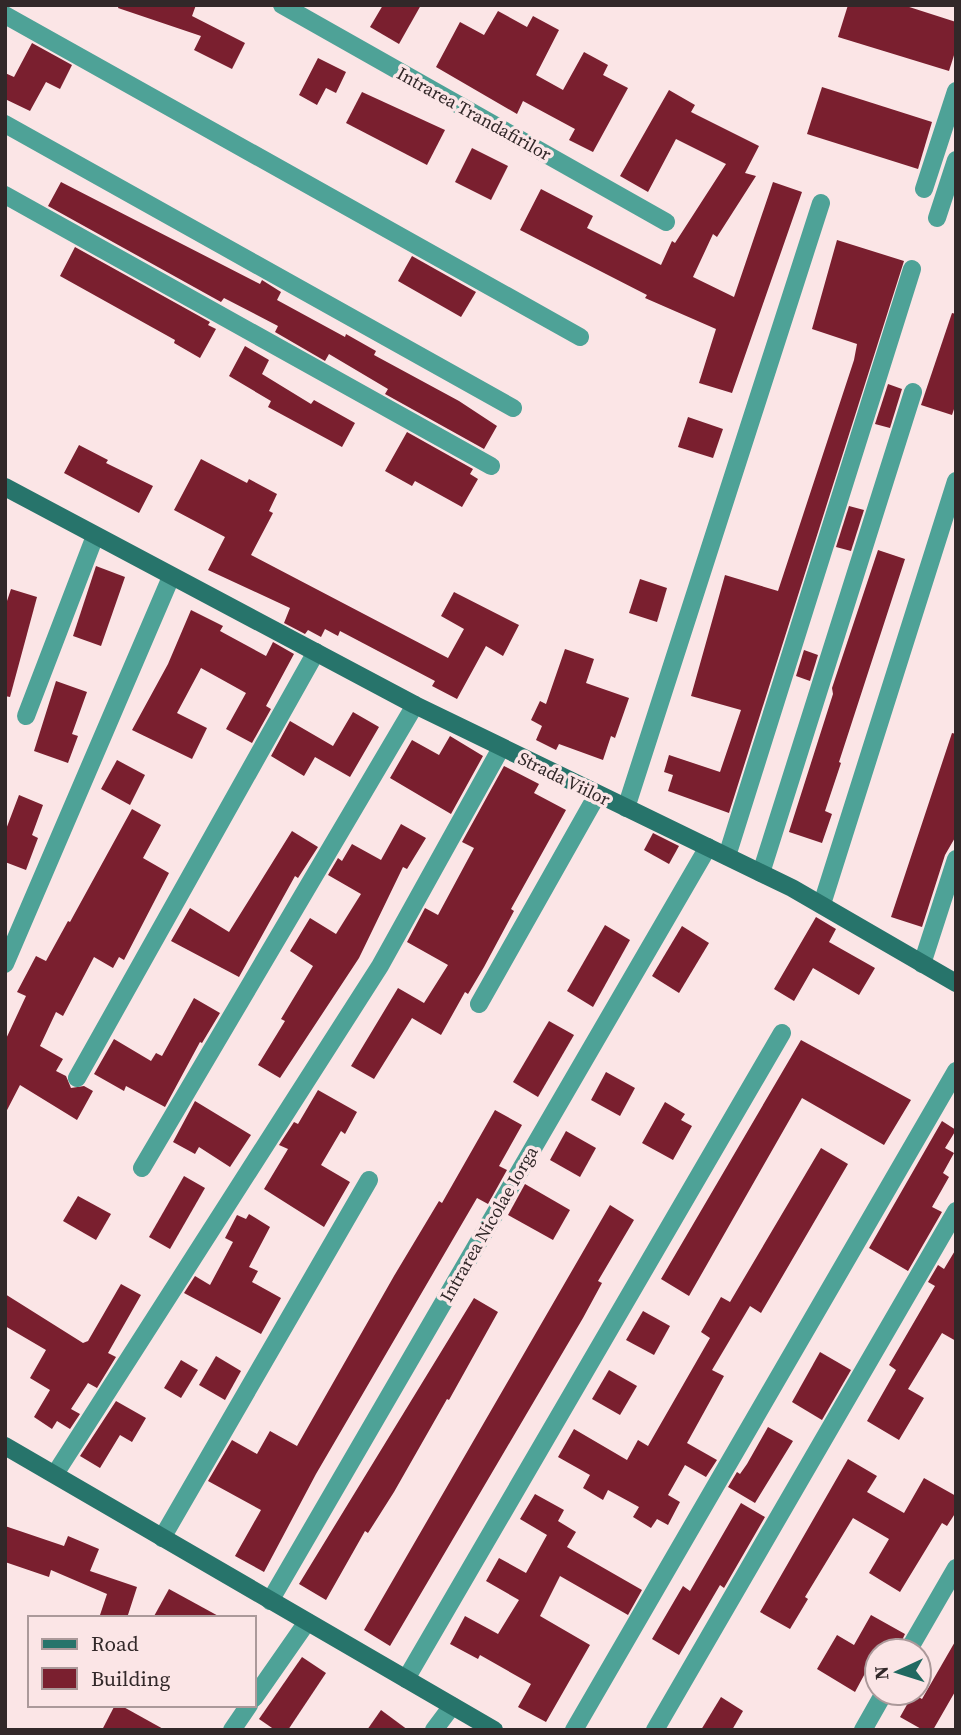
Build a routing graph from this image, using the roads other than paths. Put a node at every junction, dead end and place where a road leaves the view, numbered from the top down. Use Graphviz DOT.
graph roads {
  1 [pos="282,5"];
  2 [pos="5,15"];
  3 [pos="956,91"];
  4 [pos="5,124"];
  5 [pos="956,160"];
  6 [pos="924,189"];
  7 [pos="5,195"];
  8 [pos="821,203"];
  9 [pos="937,218"];
  10 [pos="666,222"];
  11 [pos="912,269"];
  12 [pos="580,337"];
  13 [pos="913,392"];
  14 [pos="513,408"];
  15 [pos="491,466"];
  16 [pos="956,481"];
  17 [pos="5,486"];
  18 [pos="95,536"];
  19 [pos="171,576"];
  20 [pos="316,652"];
  21 [pos="415,705"];
  22 [pos="26,716"];
  23 [pos="501,748"];
  24 [pos="597,795"];
  25 [pos="626,808"];
  26 [pos="708,848"];
  27 [pos="727,856"];
  28 [pos="956,859"];
  29 [pos="761,873"];
  30 [pos="822,904"];
  31 [pos="5,964"];
  32 [pos="922,964"];
  33 [pos="956,984"];
  34 [pos="479,1004"];
  35 [pos="782,1033"];
  36 [pos="956,1071"];
  37 [pos="77,1078"];
  38 [pos="142,1168"];
  39 [pos="369,1180"];
  40 [pos="956,1211"];
  41 [pos="5,1446"];
  42 [pos="55,1474"];
  43 [pos="162,1538"];
  44 [pos="956,1568"];
  45 [pos="270,1601"];
  46 [pos="307,1622"];
  47 [pos="916,1637"];
  48 [pos="406,1679"];
  49 [pos="256,1695"];
  50 [pos="452,1706"];
  51 [pos="248,1707"];
  52 [pos="876,1707"];
  53 [pos="232,1730"];
  54 [pos="434,1730"];
  55 [pos="495,1730"];
  56 [pos="574,1730"];
  57 [pos="655,1730"];
  58 [pos="863,1730"];
  1 -- 10 [label="street, Intrarea Trandafirilor"];
  2 -- 12 [label="street"];
  3 -- 6 [label="street"];
  4 -- 14 [label="street"];
  5 -- 9 [label="street"];
  7 -- 15 [label="street"];
  8 -- 25 [label="street"];
  11 -- 27 [label="street"];
  13 -- 29 [label="street"];
  16 -- 30 [label="street"];
  17 -- 18 [label="street, Strada Viilor"];
  18 -- 19 [label="street, Strada Viilor"];
  18 -- 22 [label="street"];
  19 -- 20 [label="street, Strada Viilor"];
  19 -- 31 [label="street"];
  20 -- 21 [label="street, Strada Viilor"];
  20 -- 37 [label="street"];
  21 -- 23 [label="street, Strada Viilor"];
  21 -- 38 [label="street"];
  23 -- 24 [label="street, Strada Viilor"];
  23 -- 42 [label="street"];
  24 -- 25 [label="street, Strada Viilor"];
  24 -- 34 [label="street"];
  25 -- 26 [label="street, Strada Viilor"];
  26 -- 27 [label="street, Strada Viilor"];
  26 -- 45 [label="street, Intrarea Nicolae Iorga"];
  27 -- 29 [label="street, Strada Viilor"];
  28 -- 32 [label="street"];
  29 -- 30 [label="street, Strada Viilor"];
  30 -- 32 [label="street, Strada Viilor"];
  32 -- 33 [label="street, Strada Viilor"];
  35 -- 48 [label="street"];
  36 -- 56 [label="street"];
  39 -- 43 [label="street"];
  40 -- 57 [label="street"];
  41 -- 42 [label="street"];
  42 -- 43 [label="street"];
  43 -- 45 [label="street"];
  44 -- 47 [label="street"];
  45 -- 46 [label="street"];
  46 -- 48 [label="street"];
  46 -- 49 [label="street"];
  48 -- 50 [label="street"];
  50 -- 54 [label="street"];
  50 -- 55 [label="street"];
  51 -- 53 [label="street"];
  52 -- 58 [label="street"];
}
